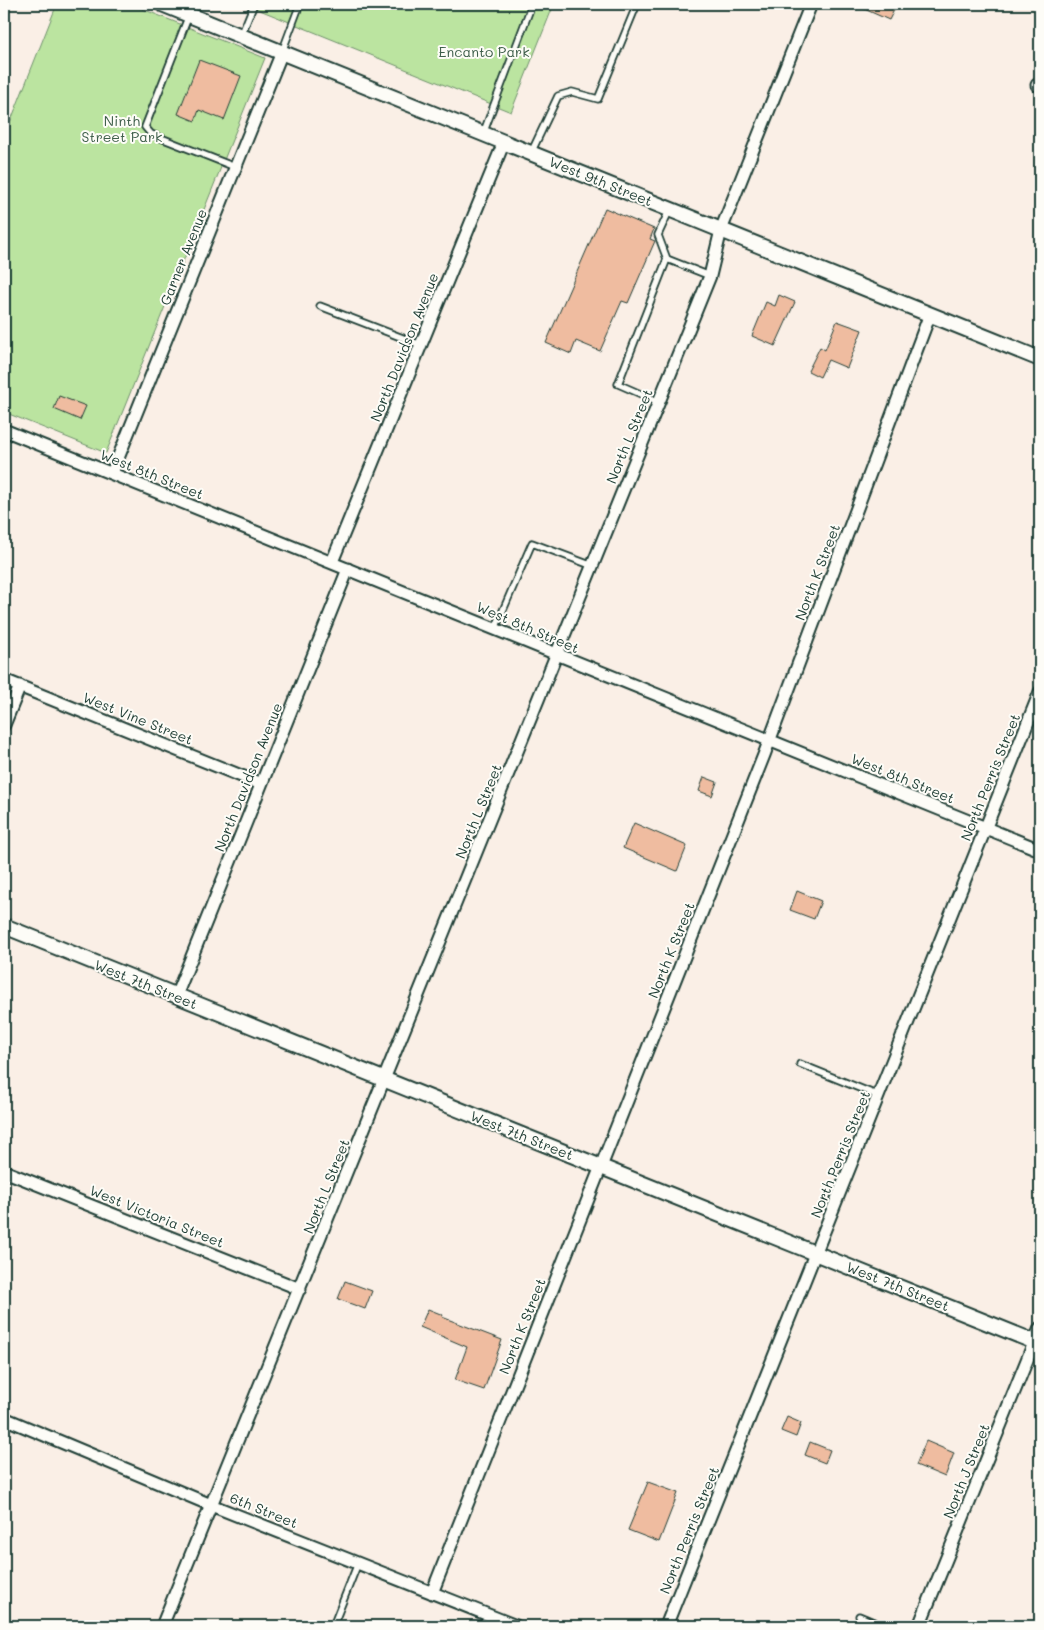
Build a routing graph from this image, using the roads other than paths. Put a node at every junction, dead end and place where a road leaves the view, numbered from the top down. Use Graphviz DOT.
graph roads {
  1 [pos="162,4"];
  2 [pos="254,4"];
  3 [pos="300,4"];
  4 [pos="532,4"];
  5 [pos="638,4"];
  6 [pos="811,4"];
  7 [pos="190,15"];
  8 [pos="241,36"];
  9 [pos="282,52"];
  10 [pos="483,134"];
  11 [pos="504,142"];
  12 [pos="531,153"];
  13 [pos="235,167"];
  14 [pos="670,209"];
  15 [pos="721,230"];
  16 [pos="667,259"];
  17 [pos="710,276"];
  18 [pos="320,306"];
  19 [pos="930,314"];
  20 [pos="421,345"];
  21 [pos="1040,359"];
  22 [pos="659,402"];
  23 [pos="4,430"];
  24 [pos="112,473"];
  25 [pos="332,562"];
  26 [pos="593,566"];
  27 [pos="348,569"];
  28 [pos="495,629"];
  29 [pos="557,655"];
  30 [pos="4,680"];
  31 [pos="20,686"];
  32 [pos="1040,692"];
  33 [pos="4,725"];
  34 [pos="769,741"];
  35 [pos="262,784"];
  36 [pos="986,828"];
  37 [pos="1040,849"];
  38 [pos="4,926"];
  39 [pos="176,996"];
  40 [pos="800,1064"];
  41 [pos="385,1080"];
  42 [pos="880,1096"];
  43 [pos="601,1167"];
  44 [pos="4,1171"];
  45 [pos="816,1254"];
  46 [pos="300,1289"];
  47 [pos="1040,1328"];
  48 [pos="1038,1343"];
  49 [pos="4,1418"];
  50 [pos="211,1505"];
  51 [pos="358,1563"];
  52 [pos="432,1593"];
  53 [pos="859,1616"];
  54 [pos="162,1626"];
  55 [pos="333,1626"];
  56 [pos="516,1626"];
  57 [pos="666,1626"];
  58 [pos="882,1626"];
  59 [pos="919,1626"];
  1 -- 7 [label="street, West 9th Street"];
  2 -- 8 [label="lane"];
  3 -- 9 [label="lane"];
  4 -- 10 [label="lane"];
  5 -- 12 [label="lane"];
  6 -- 15 [label="street, North L Street"];
  7 -- 8 [label="street, West 9th Street"];
  7 -- 13 [label="lane"];
  8 -- 9 [label="street, West 9th Street"];
  9 -- 10 [label="street, West 9th Street"];
  9 -- 13 [label="street, Garner Avenue"];
  10 -- 11 [label="street, West 9th Street"];
  11 -- 12 [label="street, West 9th Street"];
  11 -- 20 [label="street, North Davidson Avenue"];
  12 -- 14 [label="street, West 9th Street"];
  13 -- 24 [label="street, Garner Avenue"];
  14 -- 15 [label="street, West 9th Street"];
  14 -- 16 [label="lane"];
  15 -- 17 [label="street, North L Street"];
  15 -- 19 [label="street, West 9th Street"];
  16 -- 17 [label="lane"];
  16 -- 22 [label="lane"];
  17 -- 22 [label="street, North L Street"];
  18 -- 20 [label="lane"];
  19 -- 21 [label="street, West 9th Street"];
  19 -- 34 [label="street, North K Street"];
  20 -- 25 [label="street, North Davidson Avenue"];
  22 -- 26 [label="street, North L Street"];
  23 -- 24 [label="street, West 8th Street"];
  24 -- 25 [label="street, West 8th Street"];
  25 -- 27 [label="street, West 8th Street"];
  26 -- 28 [label="lane"];
  26 -- 29 [label="street, North L Street"];
  27 -- 28 [label="street, West 8th Street"];
  27 -- 35 [label="street, North Davidson Avenue"];
  28 -- 29 [label="street, West 8th Street"];
  29 -- 34 [label="street, West 8th Street"];
  29 -- 41 [label="street, North L Street"];
  30 -- 31 [label="street, West Vine Street"];
  31 -- 33 [label="street"];
  31 -- 35 [label="street, West Vine Street"];
  32 -- 36 [label="street, North Perris Street"];
  34 -- 36 [label="street, West 8th Street"];
  34 -- 43 [label="street, North K Street"];
  35 -- 39 [label="street, North Davidson Avenue"];
  36 -- 37 [label="street, West 8th Street"];
  36 -- 42 [label="street, North Perris Street"];
  38 -- 39 [label="street, West 7th Street"];
  39 -- 41 [label="street, West 7th Street"];
  40 -- 42 [label="lane"];
  41 -- 43 [label="street, West 7th Street"];
  41 -- 46 [label="street, North L Street"];
  42 -- 45 [label="street, North Perris Street"];
  43 -- 45 [label="street, West 7th Street"];
  43 -- 52 [label="street, North K Street"];
  44 -- 46 [label="street, West Victoria Street"];
  45 -- 48 [label="street, West 7th Street"];
  45 -- 57 [label="street, North Perris Street"];
  46 -- 50 [label="street, North L Street"];
  47 -- 48 [label="street, North J Street"];
  48 -- 59 [label="street, North J Street"];
  49 -- 50 [label="street, 6th Street"];
  50 -- 51 [label="street, 6th Street"];
  50 -- 54 [label="street, North L Street"];
  51 -- 52 [label="street, 6th Street"];
  51 -- 55 [label="lane"];
  52 -- 56 [label="street, 6th Street"];
  53 -- 58 [label="lane"];
}
